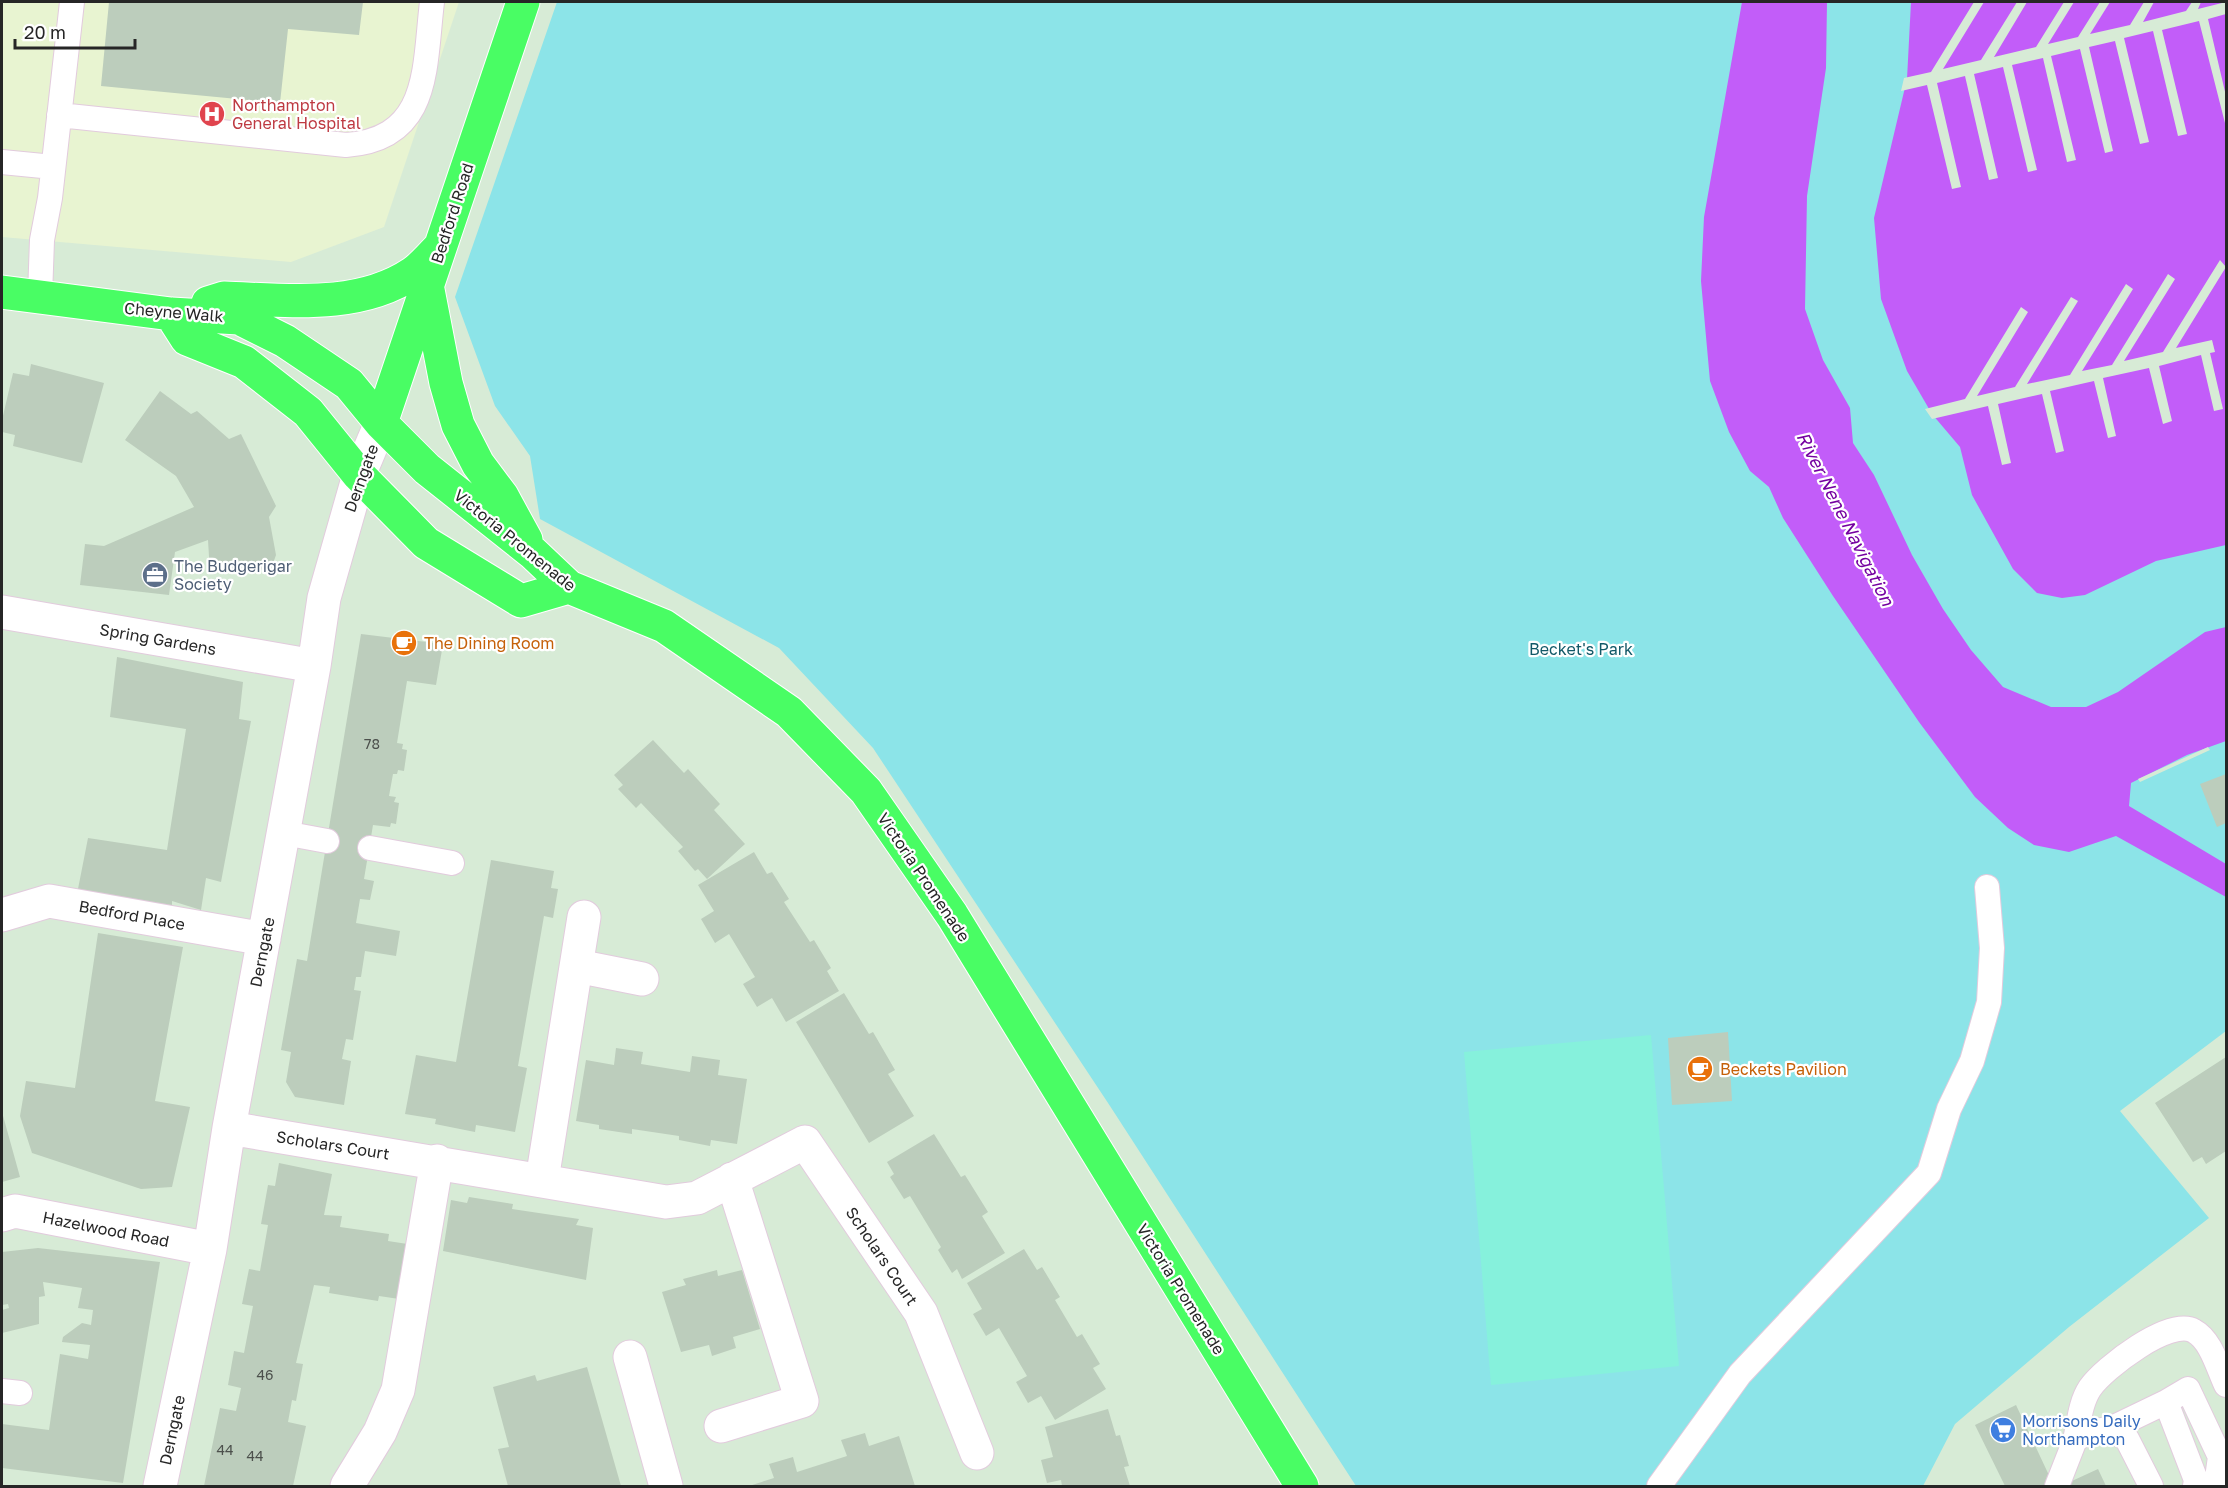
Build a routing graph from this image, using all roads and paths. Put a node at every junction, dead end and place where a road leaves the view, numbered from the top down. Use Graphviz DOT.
graph roads {
  1 [pos="72,2"];
  2 [pos="432,2"];
  3 [pos="523,2"];
  4 [pos="59,115"];
  5 [pos="2,162"];
  6 [pos="53,167"];
  7 [pos="441,246"];
  8 [pos="428,288"];
  9 [pos="2,292"];
  10 [pos="40,296"];
  11 [pos="171,314"];
  12 [pos="381,423"];
  13 [pos="359,475"];
  14 [pos="533,553"];
  15 [pos="568,587"];
  16 [pos="2,612"];
  17 [pos="314,666"];
  18 [pos="284,833"];
  19 [pos="327,841"];
  20 [pos="370,848"];
  21 [pos="452,863"];
  22 [pos="1988,887"];
  23 [pos="2,915"];
  24 [pos="584,917"];
  25 [pos="264,939"];
  26 [pos="577,966"];
  27 [pos="642,979"];
  28 [pos="229,1128"];
  29 [pos="437,1161"];
  30 [pos="732,1179"];
  31 [pos="542,1180"];
  32 [pos="2,1215"];
  33 [pos="210,1249"];
  34 [pos="630,1357"];
  35 [pos="2226,1385"];
  36 [pos="2166,1402"];
  37 [pos="721,1426"];
  38 [pos="2110,1429"];
  39 [pos="2075,1440"];
  40 [pos="977,1453"];
  41 [pos="160,1486"];
  42 [pos="347,1486"];
  43 [pos="666,1486"];
  44 [pos="1302,1486"];
  45 [pos="1659,1486"];
  46 [pos="2058,1486"];
  47 [pos="2151,1486"];
  48 [pos="2195,1486"];
  49 [pos="2216,1486"];
  1 -- 4 [label="lane"];
  2 -- 4 [label="lane"];
  3 -- 7 [label="main road, Bedford Road"];
  4 -- 6 [label="lane"];
  5 -- 6 [label="lane"];
  6 -- 10 [label="lane"];
  7 -- 8 [label="main road, Bedford Road"];
  7 -- 11 [label="main road"];
  8 -- 12 [label="main road, Bedford Road"];
  8 -- 14 [label="main road"];
  9 -- 10 [label="main road, Cheyne Walk"];
  10 -- 11 [label="main road, Cheyne Walk"];
  11 -- 12 [label="main road, Cheyne Walk"];
  11 -- 13 [label="main road"];
  12 -- 13 [label="street, Derngate"];
  12 -- 14 [label="main road, Victoria Promenade"];
  13 -- 15 [label="main road"];
  13 -- 17 [label="street, Derngate"];
  14 -- 15 [label="main road, Victoria Promenade"];
  15 -- 44 [label="main road, Victoria Promenade"];
  16 -- 17 [label="street, Spring Gardens"];
  17 -- 18 [label="street, Derngate"];
  18 -- 19 [label="lane"];
  18 -- 25 [label="street, Derngate"];
  20 -- 21 [label="lane"];
  22 -- 45 [label="lane"];
  23 -- 25 [label="street, Bedford Place"];
  24 -- 26 [label="street"];
  25 -- 28 [label="street, Derngate"];
  26 -- 27 [label="street"];
  26 -- 31 [label="street"];
  28 -- 29 [label="street, Scholars Court"];
  28 -- 33 [label="street, Derngate"];
  29 -- 31 [label="street, Scholars Court"];
  29 -- 42 [label="street"];
  30 -- 31 [label="street, Scholars Court"];
  30 -- 37 [label="street"];
  30 -- 40 [label="street, Scholars Court"];
  32 -- 33 [label="street, Hazelwood Road"];
  33 -- 41 [label="street, Derngate"];
  34 -- 43 [label="street"];
  35 -- 39 [label="lane"];
  36 -- 38 [label="lane"];
  36 -- 48 [label="lane"];
  36 -- 49 [label="lane"];
  38 -- 39 [label="lane"];
  38 -- 47 [label="lane"];
  39 -- 46 [label="lane"];
}
